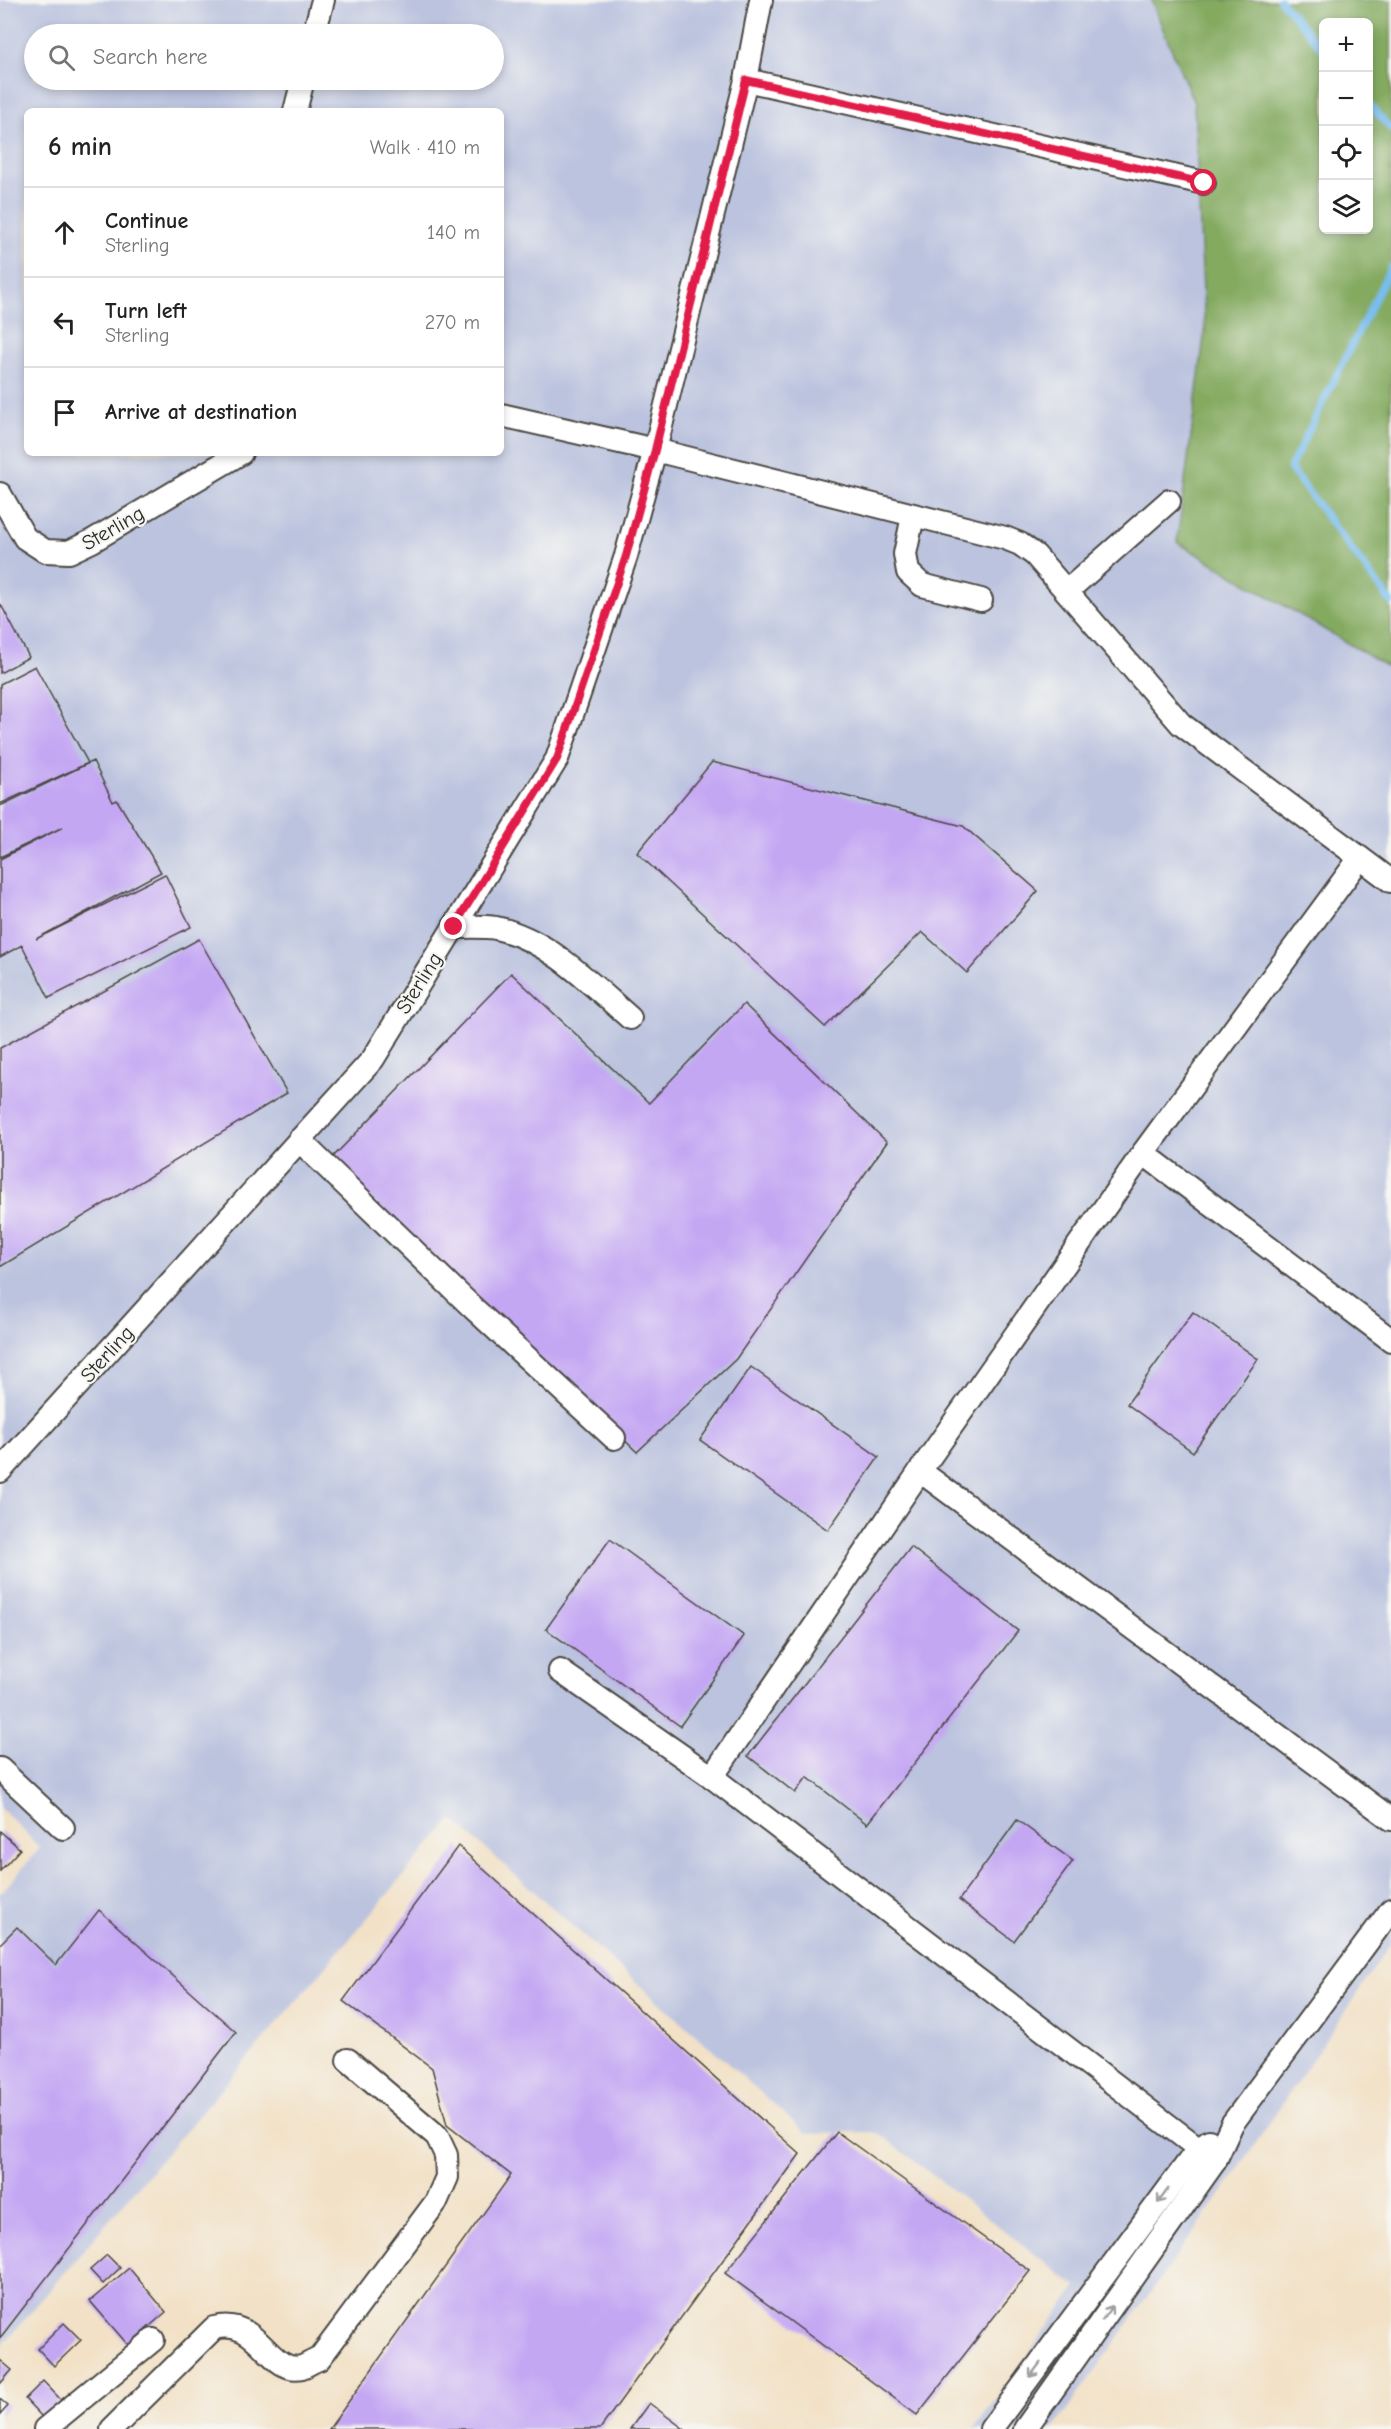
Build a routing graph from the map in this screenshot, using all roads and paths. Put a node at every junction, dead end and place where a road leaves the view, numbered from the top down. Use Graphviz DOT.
graph roads {
  1 [pos="322,0"];
  2 [pos="761,0"];
  3 [pos="316,24"];
  4 [pos="746,80"];
  5 [pos="300,90"];
  6 [pos="296,108"];
  7 [pos="1204,183"];
  8 [pos="504,416"];
  9 [pos="655,450"];
  10 [pos="236,456"];
  11 [pos="0,494"];
  12 [pos="1169,501"];
  13 [pos="913,516"];
  14 [pos="1067,591"];
  15 [pos="981,600"];
  16 [pos="1360,858"];
  17 [pos="1391,881"];
  18 [pos="454,927"];
  19 [pos="630,1018"];
  20 [pos="299,1140"];
  21 [pos="1143,1153"];
  22 [pos="1391,1340"];
  23 [pos="614,1438"];
  24 [pos="0,1471"];
  25 [pos="920,1471"];
  26 [pos="560,1671"];
  27 [pos="0,1769"];
  28 [pos="712,1778"];
  29 [pos="1391,1819"];
  30 [pos="63,1828"];
  31 [pos="1391,1910"];
  32 [pos="348,2060"];
  33 [pos="1207,2155"];
  34 [pos="1061,2335"];
  35 [pos="153,2340"];
  36 [pos="1081,2349"];
  37 [pos="45,2429"];
  38 [pos="112,2429"];
  39 [pos="991,2429"];
  40 [pos="1025,2429"];
  1 -- 3 [label="street"];
  2 -- 4 [label="street, Sterling"];
  4 -- 7 [label="street"];
  4 -- 9 [label="street, Sterling"];
  5 -- 6 [label="street"];
  8 -- 9 [label="street"];
  9 -- 13 [label="street"];
  9 -- 18 [label="street, Sterling"];
  10 -- 11 [label="street, Sterling"];
  12 -- 14 [label="street"];
  13 -- 14 [label="street"];
  13 -- 15 [label="street"];
  14 -- 16 [label="street"];
  16 -- 17 [label="street"];
  16 -- 21 [label="street"];
  18 -- 19 [label="street"];
  18 -- 20 [label="street, Sterling"];
  20 -- 23 [label="street"];
  20 -- 24 [label="street, Sterling"];
  21 -- 22 [label="street"];
  21 -- 25 [label="street"];
  25 -- 28 [label="street"];
  25 -- 29 [label="street"];
  26 -- 28 [label="street"];
  27 -- 30 [label="street"];
  28 -- 33 [label="street"];
  31 -- 33 [label="street"];
  32 -- 38 [label="street"];
  33 -- 34 [label="street, one-way"];
  36 -- 33 [label="street, one-way"];
  34 -- 36 [label="street"];
  34 -- 39 [label="street, one-way"];
  35 -- 37 [label="street"];
  36 -- 40 [label="street"];
}
